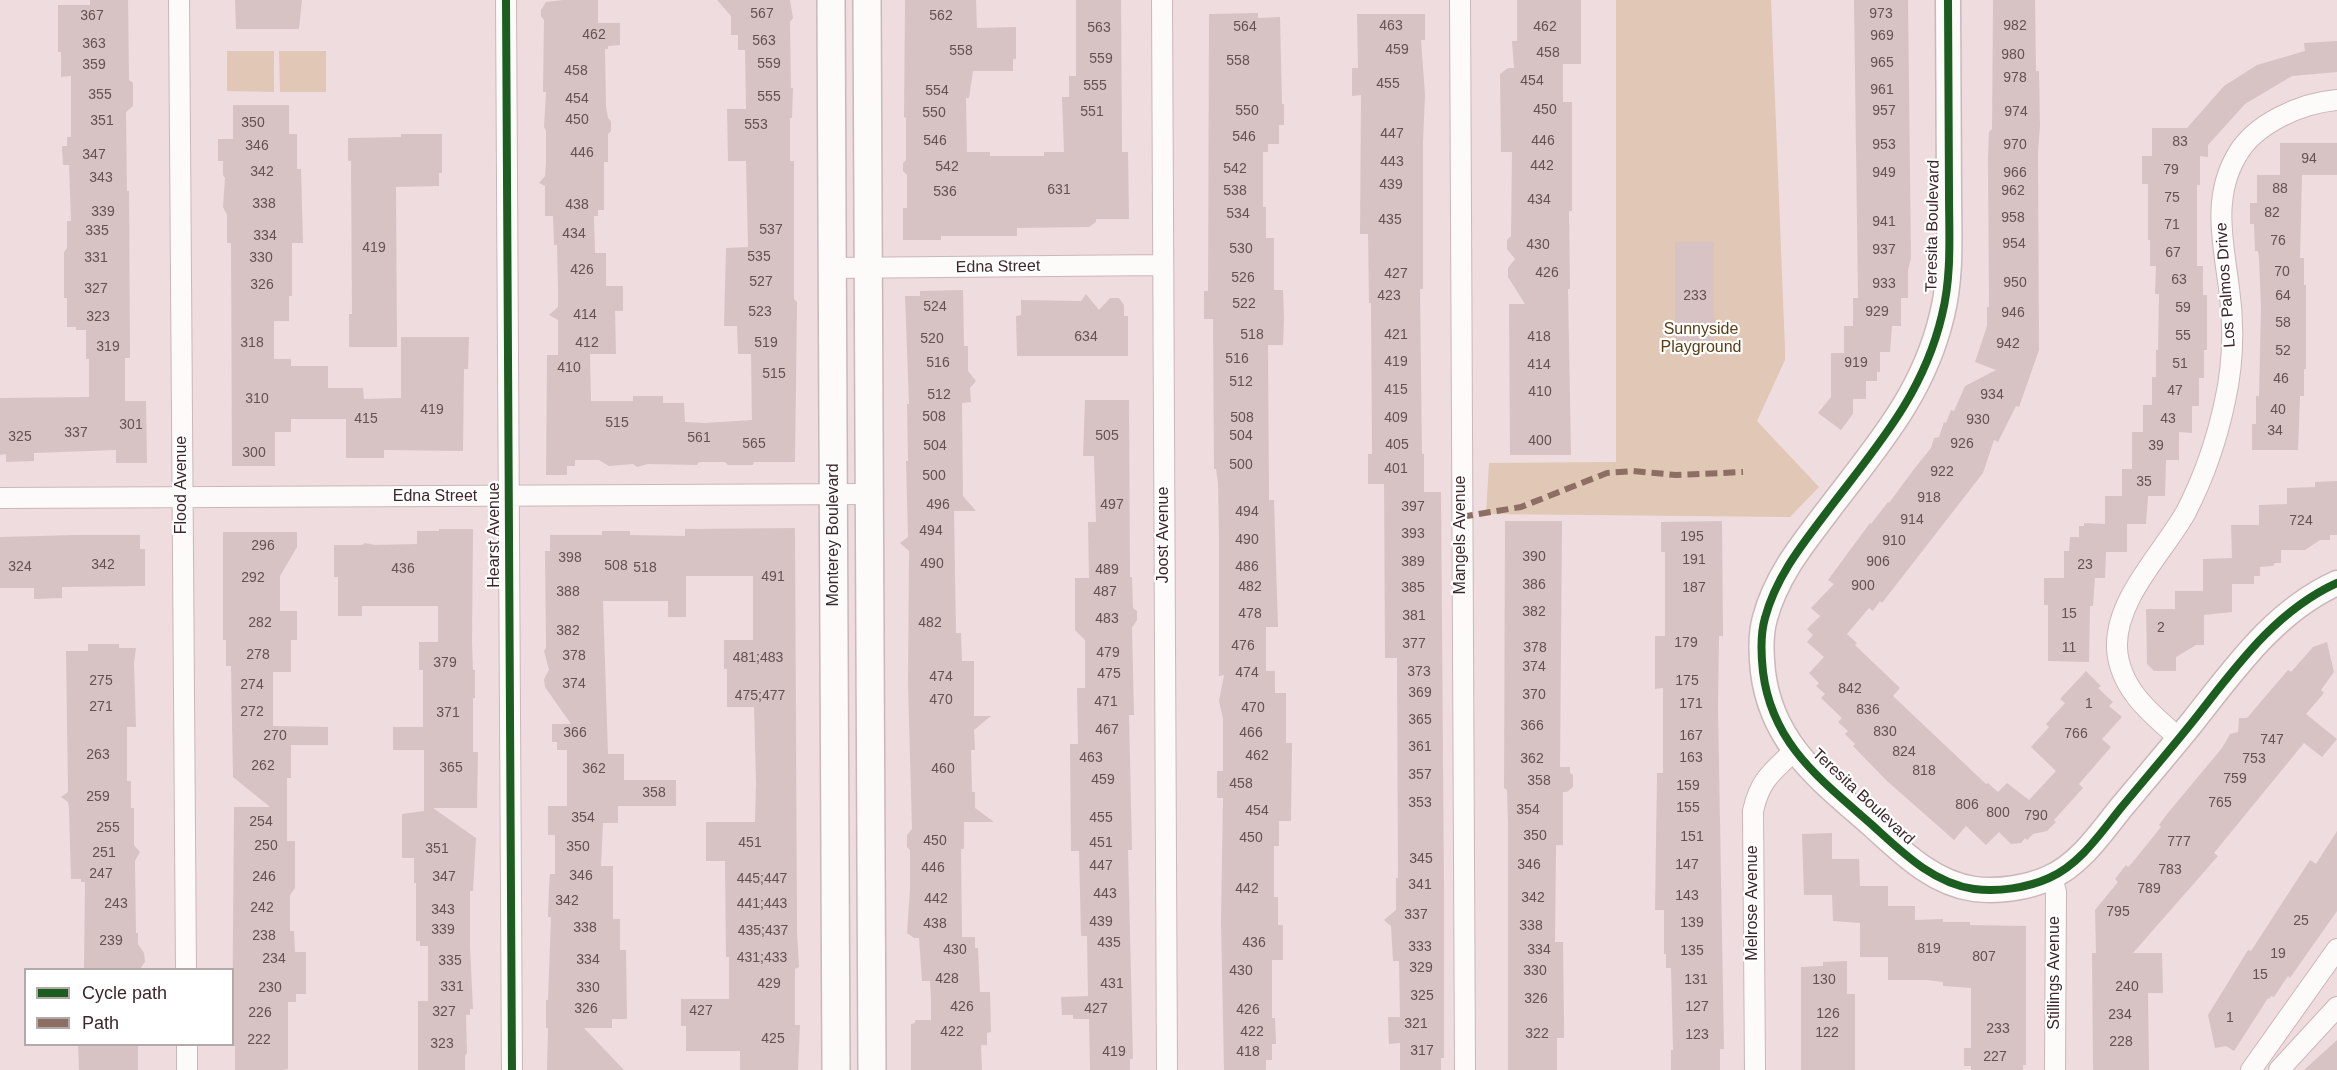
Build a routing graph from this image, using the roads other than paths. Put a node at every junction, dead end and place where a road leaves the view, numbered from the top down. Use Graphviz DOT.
graph roads {
  1 [pos="179,0"];
  2 [pos="506,0"];
  3 [pos="831,0"];
  4 [pos="867,0"];
  5 [pos="1162,0"];
  6 [pos="1460,0"];
  7 [pos="1948,0"];
  8 [pos="2337,100"];
  9 [pos="1163,265"];
  10 [pos="833,268"];
  11 [pos="868,268"];
  12 [pos="834,494"];
  13 [pos="870,494"];
  14 [pos="509,496"];
  15 [pos="0,498"];
  16 [pos="182,498"];
  17 [pos="2337,583"];
  18 [pos="2179,738"];
  19 [pos="1794,751"];
  20 [pos="836,869"];
  21 [pos="871,869"];
  22 [pos="2052,877"];
  23 [pos="2337,949"];
  24 [pos="186,968"];
  25 [pos="2337,1007"];
  26 [pos="187,1046"];
  27 [pos="187,1070"];
  28 [pos="512,1070"];
  29 [pos="836,1070"];
  30 [pos="872,1070"];
  31 [pos="1167,1070"];
  32 [pos="1465,1070"];
  33 [pos="1755,1070"];
  34 [pos="2055,1070"];
  35 [pos="2251,1070"];
  36 [pos="2279,1070"];
  1 -- 16 [label="street, Flood Avenue"];
  2 -- 14 [label="street, Hearst Avenue"];
  3 -- 10 [label="main road, Monterey Boulevard"];
  4 -- 11 [label="main road"];
  5 -- 9 [label="street, Joost Avenue"];
  6 -- 32 [label="street, Mangels Avenue"];
  7 -- 19 [label="street, Teresita Boulevard"];
  8 -- 18 [label="street, Los Palmos Drive"];
  9 -- 11 [label="street, Edna Street"];
  9 -- 31 [label="street, Joost Avenue"];
  10 -- 11 [label="street, Edna Street"];
  10 -- 12 [label="main road, Monterey Boulevard"];
  11 -- 13 [label="main road"];
  12 -- 13 [label="street, Edna Street"];
  12 -- 14 [label="street, Edna Street"];
  12 -- 20 [label="main road, Monterey Boulevard"];
  13 -- 21 [label="main road"];
  14 -- 16 [label="street, Edna Street"];
  14 -- 28 [label="street, Hearst Avenue"];
  15 -- 16 [label="street, Edna Street"];
  16 -- 24 [label="street, Flood Avenue"];
  17 -- 18 [label="street, Teresita Boulevard"];
  18 -- 22 [label="street, Teresita Boulevard"];
  19 -- 22 [label="street, Teresita Boulevard"];
  19 -- 33 [label="street, Melrose Avenue"];
  20 -- 21 [label="main road"];
  20 -- 29 [label="main road, Monterey Boulevard"];
  21 -- 30 [label="main road"];
  22 -- 34 [label="street, Stillings Avenue"];
  23 -- 35 [label="street"];
  25 -- 36 [label="street"];
  26 -- 27 [label="street"];
}
